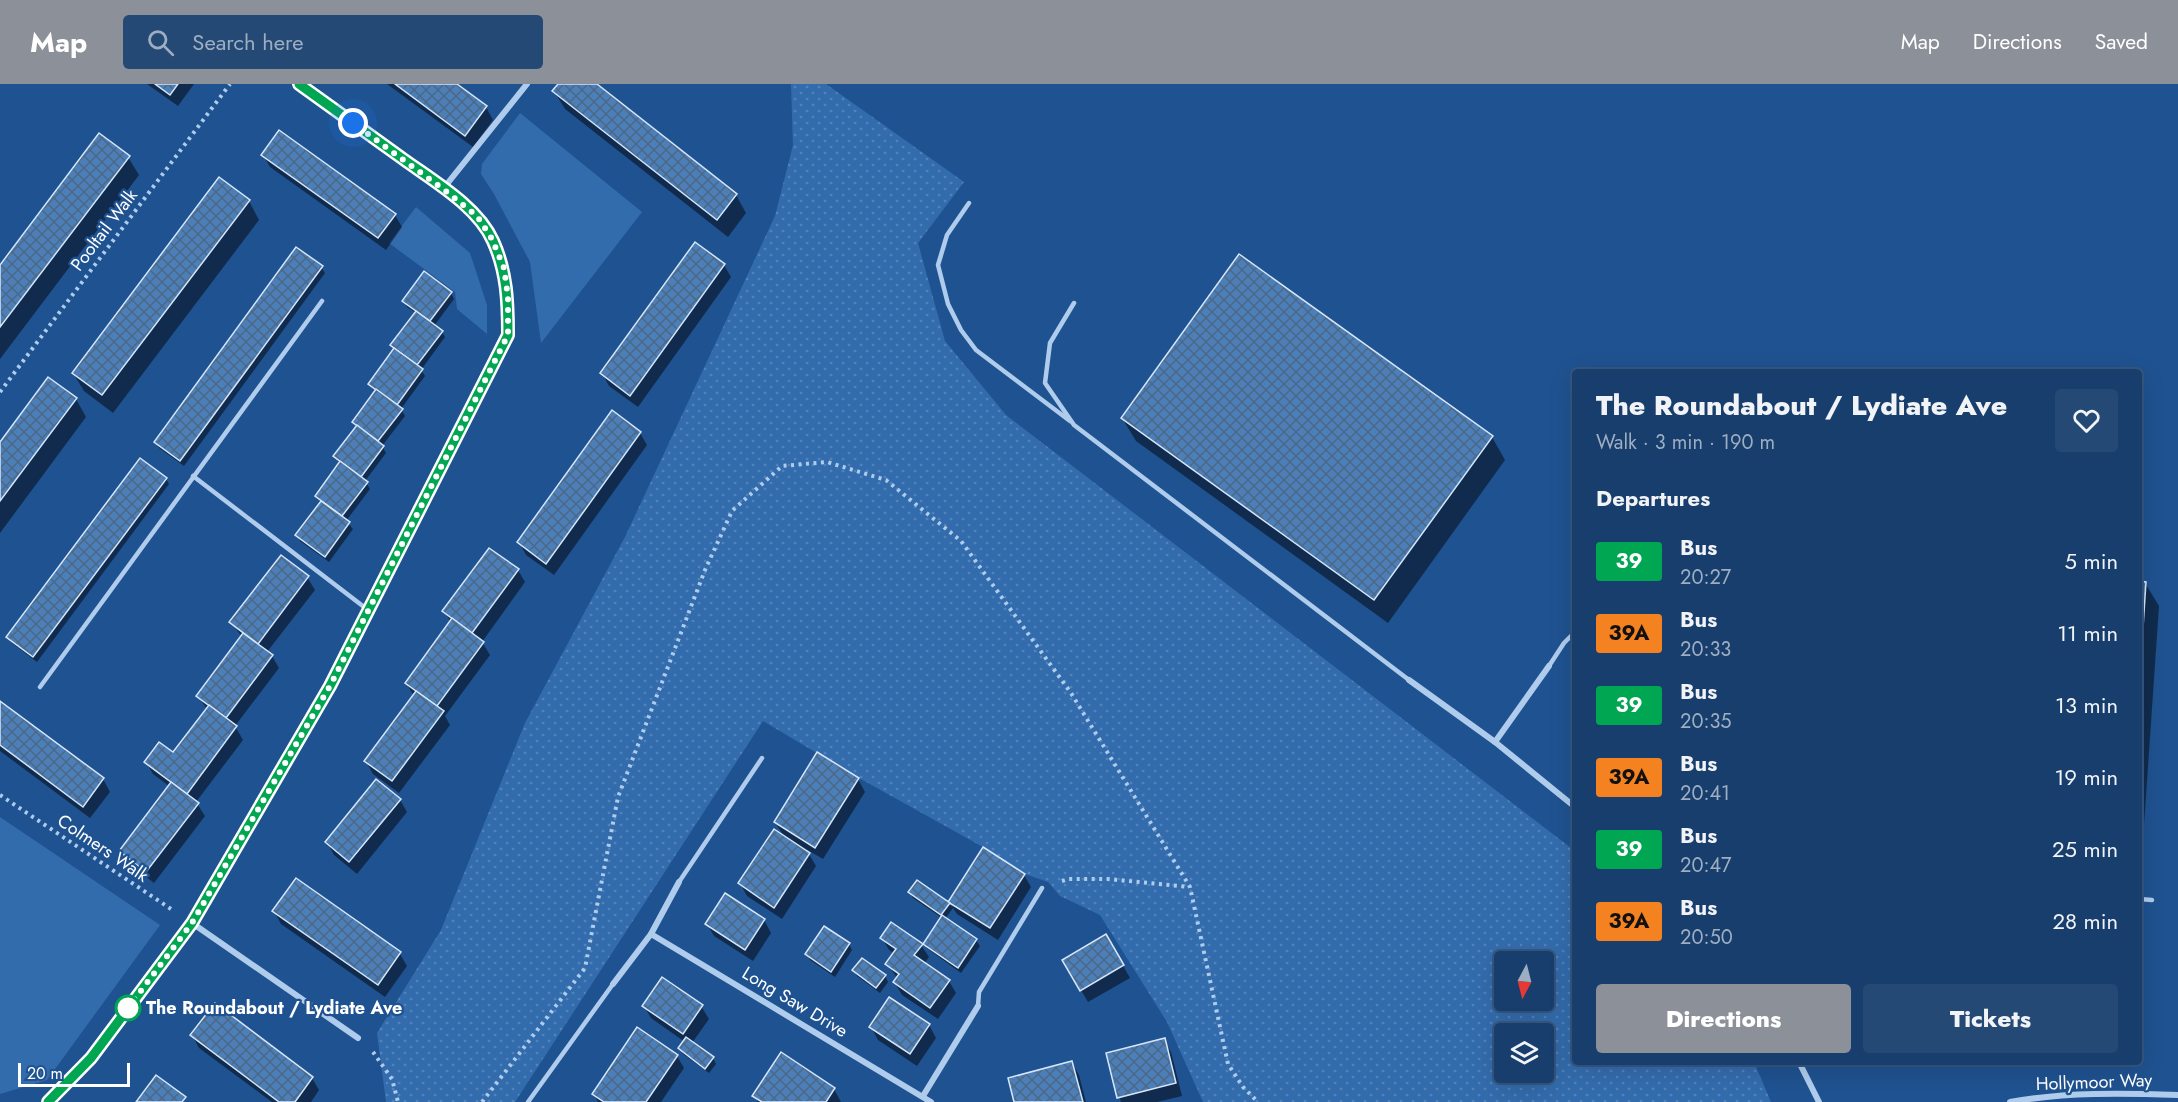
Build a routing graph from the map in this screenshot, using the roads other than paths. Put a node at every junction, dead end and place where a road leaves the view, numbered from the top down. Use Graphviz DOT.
graph roads {
  1 [pos="299,84"];
  2 [pos="527,84"];
  3 [pos="443,189"];
  4 [pos="969,203"];
  5 [pos="322,301"];
  6 [pos="1074,303"];
  7 [pos="1074,425"];
  8 [pos="194,476"];
  9 [pos="368,610"];
  10 [pos="1572,636"];
  11 [pos="1549,666"];
  12 [pos="1409,680"];
  13 [pos="40,687"];
  14 [pos="1495,742"];
  15 [pos="762,758"];
  16 [pos="1572,805"];
  17 [pos="679,882"];
  18 [pos="1042,888"];
  19 [pos="2142,899"];
  20 [pos="2152,900"];
  21 [pos="192,923"];
  22 [pos="651,934"];
  23 [pos="613,984"];
  24 [pos="978,1006"];
  25 [pos="358,1038"];
  26 [pos="1800,1065"];
  27 [pos="2178,1095"];
  28 [pos="923,1096"];
  29 [pos="48,1102"];
  30 [pos="528,1102"];
  31 [pos="931,1102"];
  32 [pos="1819,1102"];
  33 [pos="2010,1102"];
  1 -- 3 [label="street"];
  2 -- 3 [label="street"];
  3 -- 9 [label="street"];
  4 -- 7 [label="lane"];
  5 -- 8 [label="lane"];
  6 -- 7 [label="lane"];
  7 -- 12 [label="lane"];
  8 -- 9 [label="lane"];
  8 -- 13 [label="lane"];
  9 -- 21 [label="street"];
  10 -- 11 [label="lane"];
  11 -- 14 [label="street"];
  12 -- 14 [label="street"];
  14 -- 16 [label="street"];
  15 -- 17 [label="lane"];
  17 -- 22 [label="street"];
  18 -- 24 [label="lane"];
  19 -- 20 [label="lane"];
  21 -- 25 [label="street"];
  21 -- 29 [label="street"];
  22 -- 23 [label="street"];
  22 -- 28 [label="street, Long Saw Drive"];
  23 -- 30 [label="lane"];
  24 -- 28 [label="street"];
  26 -- 32 [label="street"];
  27 -- 33 [label="street, Hollymoor Way"];
  28 -- 31 [label="street, Long Saw Drive"];
}
